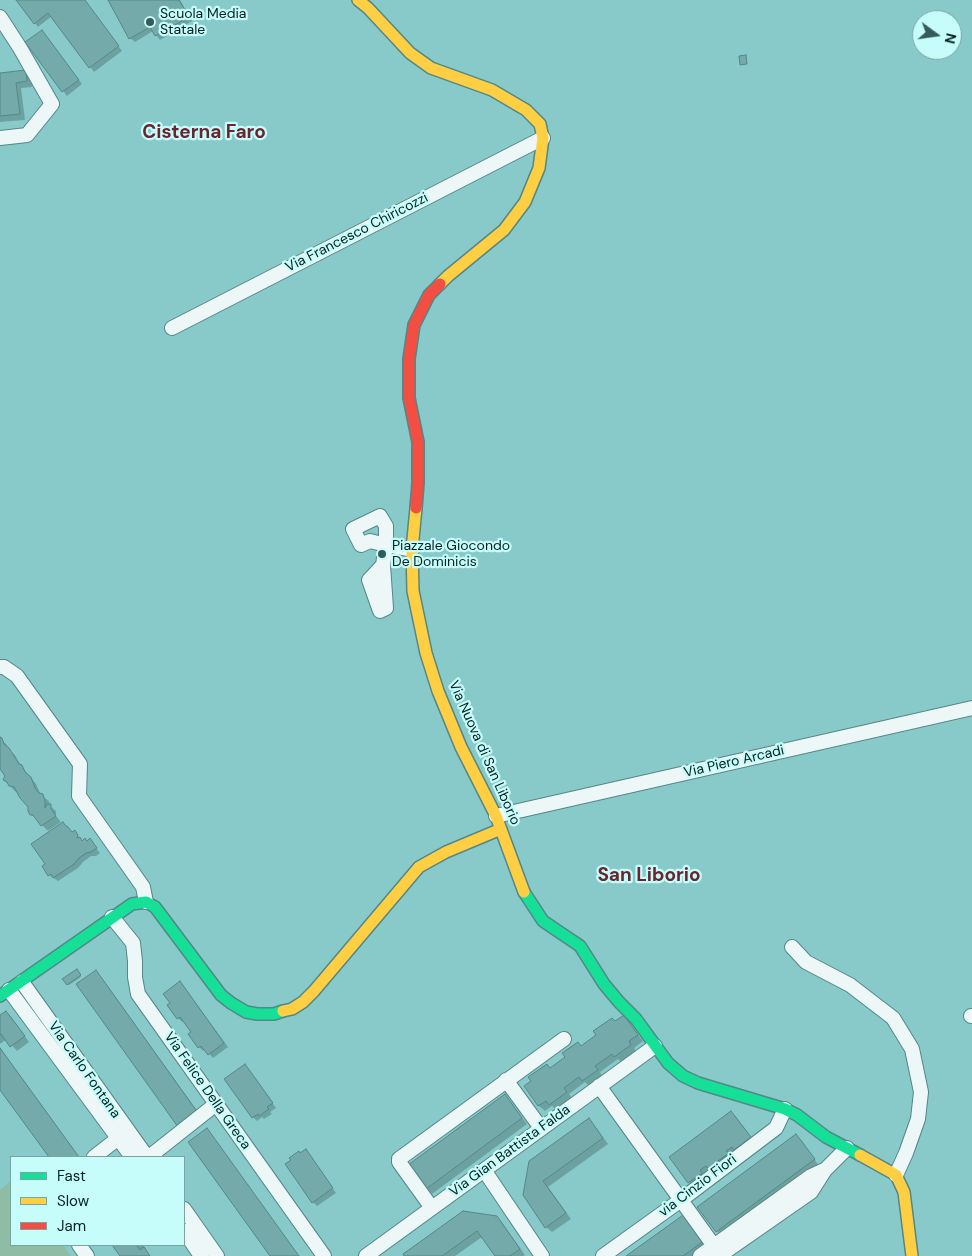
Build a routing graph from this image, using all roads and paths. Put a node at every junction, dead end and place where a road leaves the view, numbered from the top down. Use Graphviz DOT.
graph roads {
  1 [pos="358,0"];
  2 [pos="0,17"];
  3 [pos="7,38"];
  4 [pos="0,138"];
  5 [pos="543,138"];
  6 [pos="172,328"];
  7 [pos="412,550"];
  8 [pos="383,565"];
  9 [pos="0,668"];
  10 [pos="972,708"];
  11 [pos="499,822"];
  12 [pos="146,902"];
  13 [pos="112,917"];
  14 [pos="792,946"];
  15 [pos="22,982"];
  16 [pos="4,993"];
  17 [pos="564,1039"];
  18 [pos="655,1046"];
  19 [pos="506,1080"];
  20 [pos="599,1086"];
  21 [pos="216,1104"];
  22 [pos="785,1109"];
  23 [pos="541,1128"];
  24 [pos="123,1135"];
  25 [pos="847,1148"];
  26 [pos="95,1156"];
  27 [pos="132,1156"];
  28 [pos="147,1156"];
  29 [pos="149,1156"];
  30 [pos="484,1170"];
  31 [pos="896,1175"];
  32 [pos="681,1200"];
  33 [pos="432,1208"];
  34 [pos="185,1210"];
  35 [pos="185,1232"];
  36 [pos="716,1251"];
  37 [pos="201,1256"];
  38 [pos="217,1256"];
  39 [pos="324,1256"];
  40 [pos="366,1256"];
  41 [pos="542,1256"];
  42 [pos="603,1256"];
  43 [pos="700,1256"];
  44 [pos="912,1256"];
  1 -- 5 [label="street"];
  2 -- 3 [label="street"];
  3 -- 4 [label="street"];
  5 -- 6 [label="street, Via Francesco Chiricozzi"];
  5 -- 7 [label="street, Via Nuova di San Liborio"];
  7 -- 8 [label="street"];
  7 -- 11 [label="street, Via Nuova di San Liborio"];
  9 -- 12 [label="street"];
  10 -- 11 [label="street, Via Piero Arcadi"];
  11 -- 12 [label="street"];
  11 -- 18 [label="street, Via Nuova di San Liborio"];
  12 -- 13 [label="street"];
  13 -- 15 [label="street"];
  13 -- 21 [label="street, Via Felice Della Greca"];
  14 -- 31 [label="street"];
  15 -- 16 [label="street"];
  15 -- 24 [label="street, Via Carlo Fontana"];
  16 -- 24 [label="street, Via Carlo Fontana"];
  17 -- 19 [label="street"];
  18 -- 20 [label="street, Via Gian Battista Falda"];
  18 -- 22 [label="street, Via Nuova di San Liborio"];
  19 -- 23 [label="street"];
  19 -- 33 [label="street"];
  20 -- 23 [label="street, Via Gian Battista Falda"];
  20 -- 32 [label="street"];
  21 -- 29 [label="street"];
  21 -- 39 [label="street, Via Felice Della Greca"];
  22 -- 25 [label="street, Via Nuova di San Liborio"];
  22 -- 32 [label="street, via Cinzio Fiori"];
  23 -- 30 [label="street, Via Gian Battista Falda"];
  24 -- 26 [label="street"];
  24 -- 27 [label="street, Via Carlo Fontana"];
  24 -- 28 [label="street, Via Carlo Fontana"];
  25 -- 31 [label="street, Via Nuova di San Liborio"];
  25 -- 36 [label="street"];
  30 -- 33 [label="street, Via Gian Battista Falda"];
  30 -- 41 [label="street"];
  31 -- 44 [label="street"];
  32 -- 36 [label="street"];
  32 -- 42 [label="street, via Cinzio Fiori"];
  33 -- 40 [label="street, Via Gian Battista Falda"];
  34 -- 38 [label="street"];
  35 -- 37 [label="street"];
  36 -- 43 [label="street"];
}
